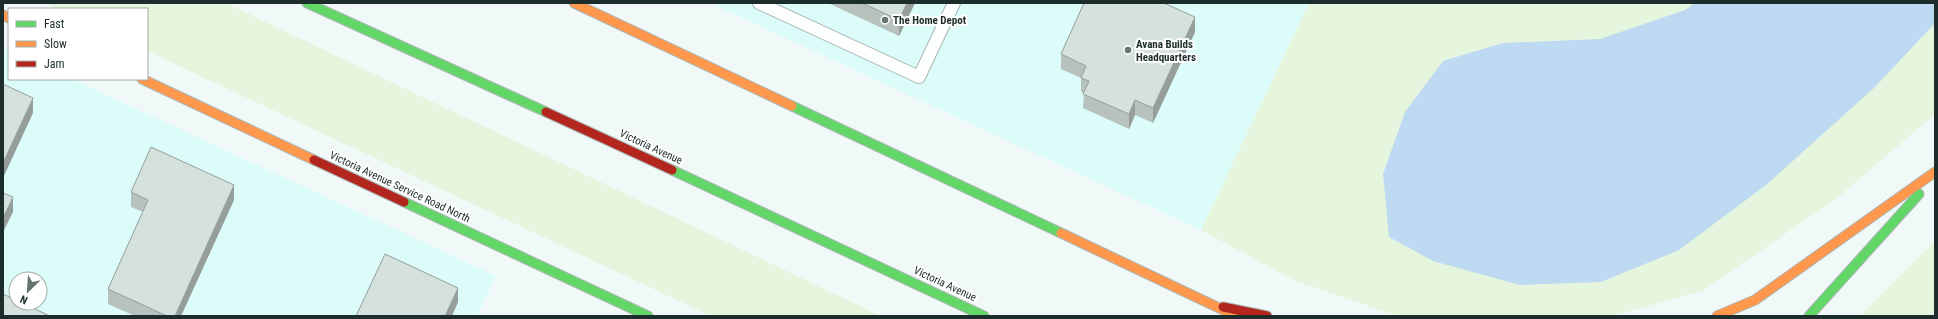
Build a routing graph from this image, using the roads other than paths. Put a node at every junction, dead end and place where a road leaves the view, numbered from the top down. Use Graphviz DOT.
graph roads {
  1 [pos="307,3"];
  2 [pos="574,3"];
  3 [pos="759,3"];
  4 [pos="954,3"];
  5 [pos="144,80"];
  6 [pos="1935,172"];
  7 [pos="1935,177"];
  8 [pos="1214,305"];
  9 [pos="648,316"];
  10 [pos="984,316"];
  11 [pos="1236,316"];
  12 [pos="1267,316"];
  13 [pos="1717,316"];
  14 [pos="1809,316"];
  1 -- 10 [label="main road, Victoria Avenue"];
  2 -- 8 [label="main road"];
  3 -- 4 [label="lane"];
  5 -- 9 [label="main road, Victoria Avenue Service Road North"];
  6 -- 13 [label="main road"];
  7 -- 14 [label="main road"];
  8 -- 11 [label="main road"];
  8 -- 12 [label="main road"];
}
